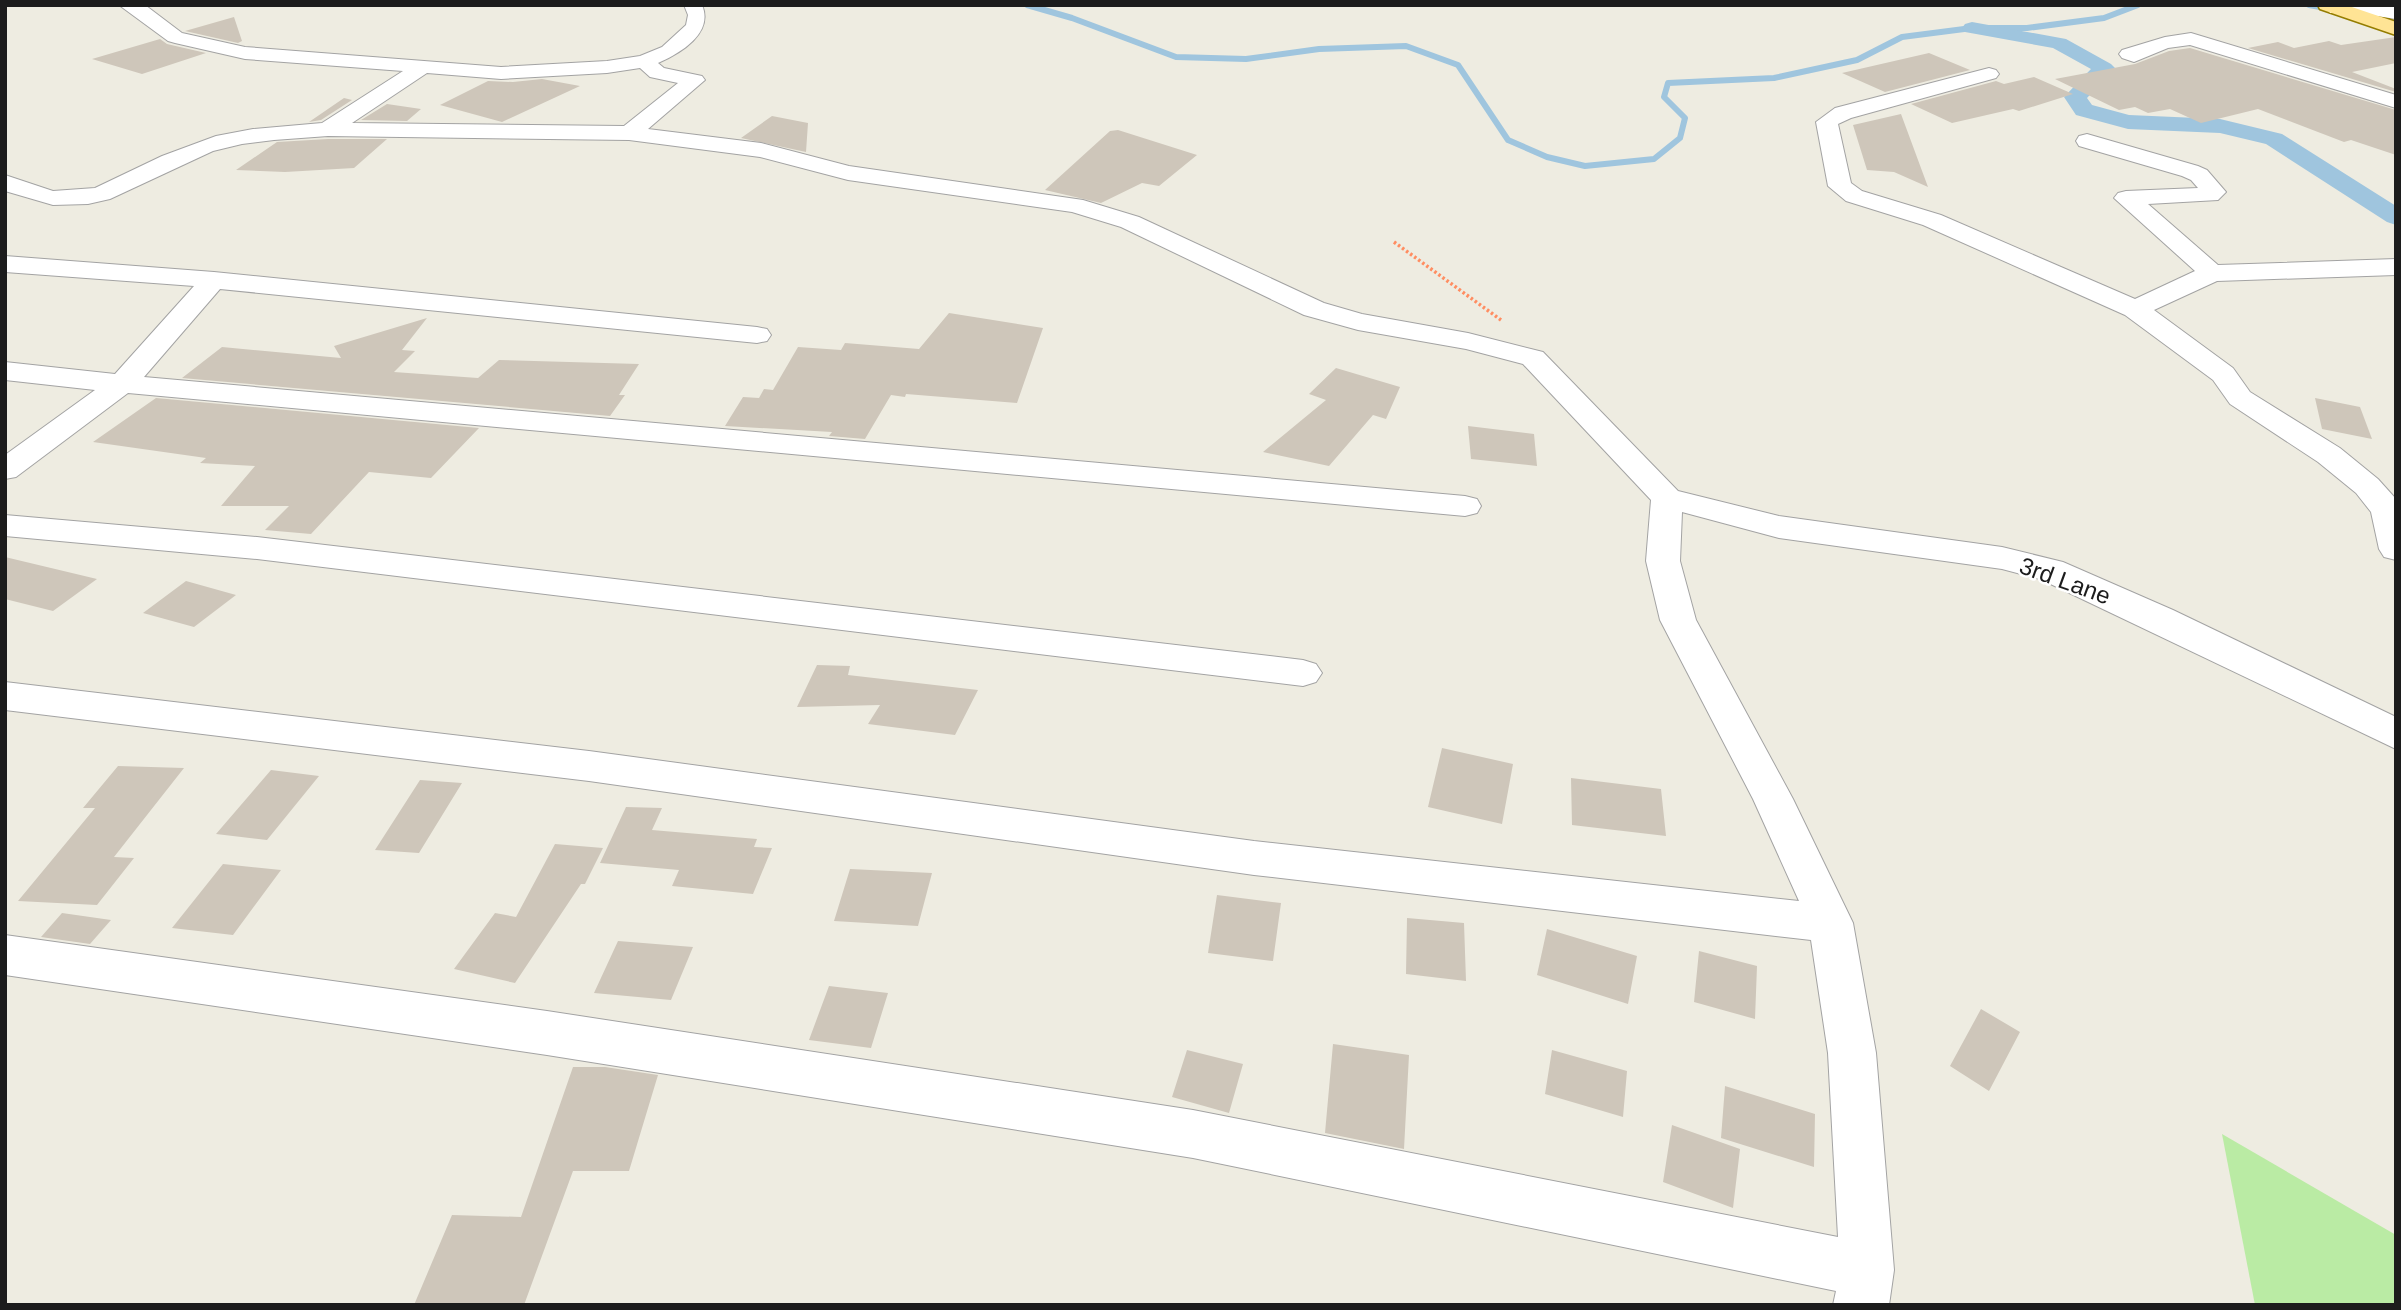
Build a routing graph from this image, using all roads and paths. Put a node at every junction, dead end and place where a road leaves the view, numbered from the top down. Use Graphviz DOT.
graph roads {
  1 [pos="128,5"];
  2 [pos="694,5"];
  3 [pos="2332,7"];
  4 [pos="2396,13"];
  5 [pos="2396,29"];
  6 [pos="2134,57"];
  7 [pos="645,61"];
  8 [pos="425,65"];
  9 [pos="1989,74"];
  10 [pos="2314,76"];
  11 [pos="2274,86"];
  12 [pos="2396,102"];
  13 [pos="328,129"];
  14 [pos="629,133"];
  15 [pos="2087,141"];
  16 [pos="5,182"];
  17 [pos="1394,242"];
  18 [pos="5,264"];
  19 [pos="2396,267"];
  20 [pos="2213,273"];
  21 [pos="214,280"];
  22 [pos="2135,309"];
  23 [pos="1504,322"];
  24 [pos="757,335"];
  25 [pos="5,371"];
  26 [pos="122,384"];
  27 [pos="5,470"];
  28 [pos="1667,498"];
  29 [pos="1465,506"];
  30 [pos="5,525"];
  31 [pos="2396,549"];
  32 [pos="1303,673"];
  33 [pos="5,696"];
  34 [pos="2396,734"];
  35 [pos="1831,923"];
  36 [pos="5,955"];
  37 [pos="1864,1288"];
  1 -- 8 [label="street"];
  2 -- 7 [label="street"];
  3 -- 4 [label="street"];
  3 -- 5 [label="main road"];
  6 -- 10 [label="street"];
  7 -- 8 [label="street"];
  7 -- 14 [label="street"];
  8 -- 13 [label="street"];
  9 -- 22 [label="street"];
  10 -- 11 [label="street"];
  10 -- 12 [label="street"];
  13 -- 14 [label="street"];
  13 -- 16 [label="street"];
  14 -- 28 [label="street"];
  15 -- 20 [label="street"];
  17 -- 23 [label="path"];
  18 -- 21 [label="street"];
  19 -- 20 [label="street"];
  20 -- 22 [label="street"];
  21 -- 24 [label="street"];
  21 -- 26 [label="street"];
  22 -- 31 [label="street"];
  25 -- 26 [label="street"];
  26 -- 27 [label="street"];
  26 -- 29 [label="street"];
  28 -- 34 [label="street, 3rd Lane"];
  28 -- 35 [label="street"];
  30 -- 32 [label="street"];
  33 -- 35 [label="street"];
  35 -- 37 [label="street"];
  36 -- 37 [label="street"];
}
